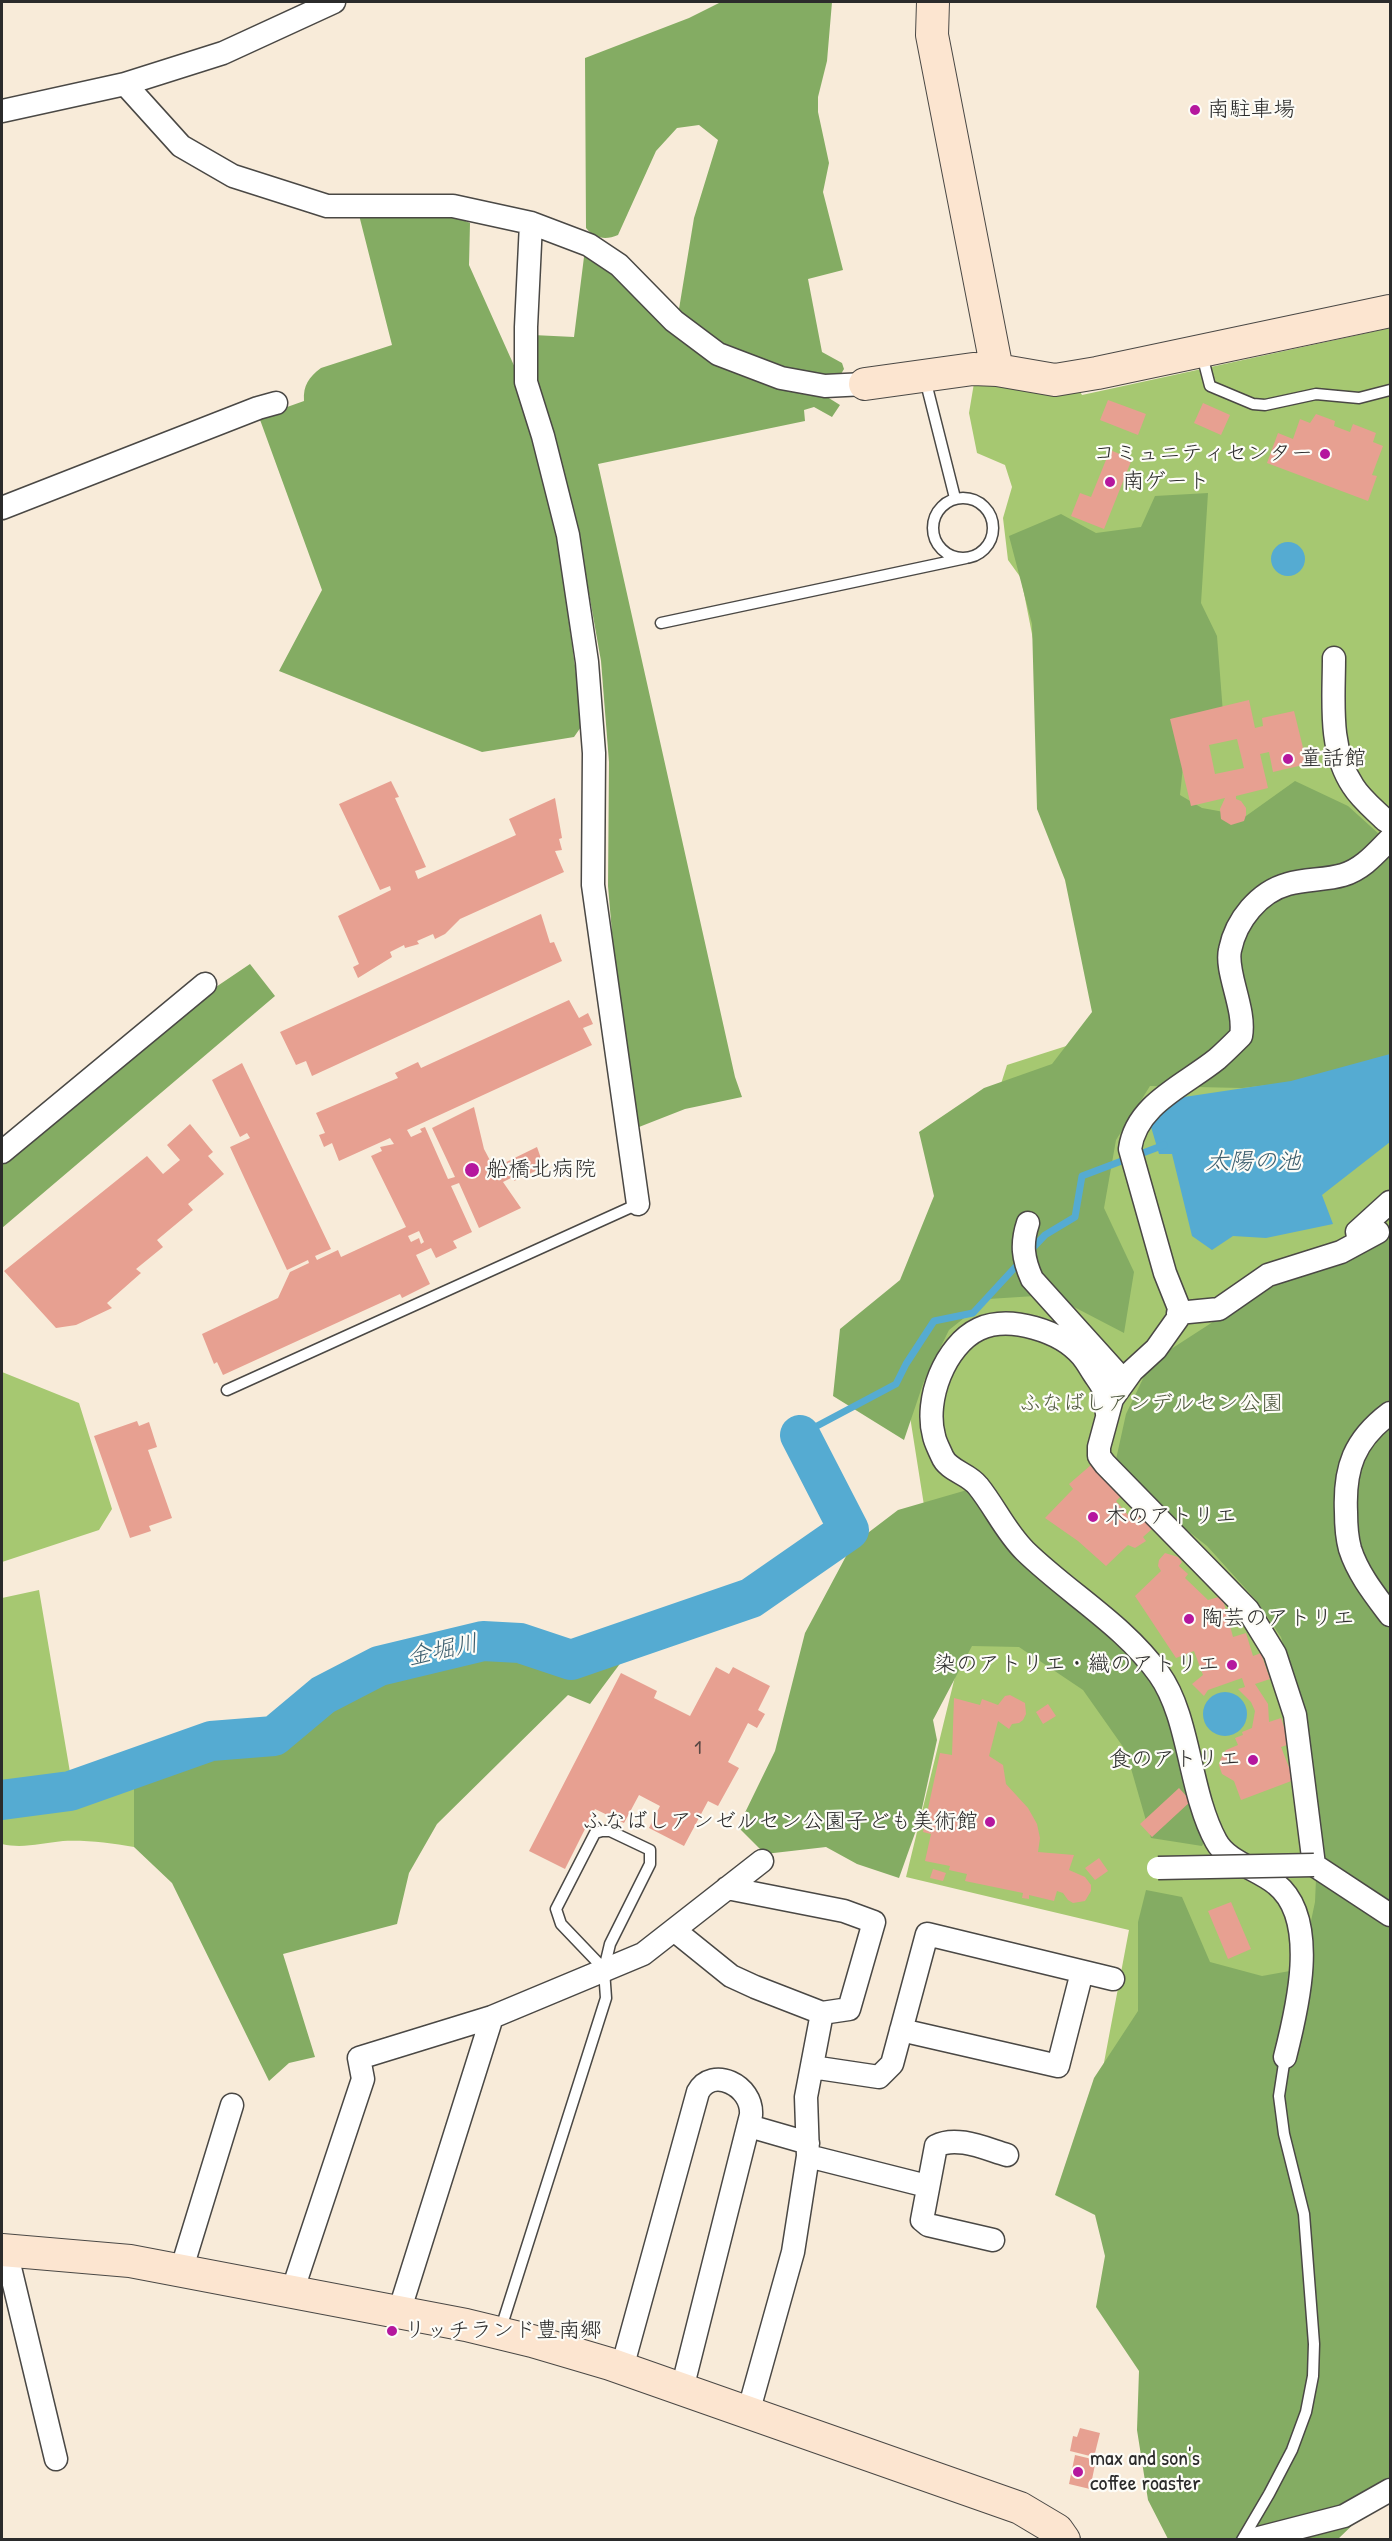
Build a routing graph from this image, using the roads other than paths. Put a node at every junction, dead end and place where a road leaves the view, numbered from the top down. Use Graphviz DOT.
graph roads {
  1 [pos="334,2"];
  2 [pos="933,2"];
  3 [pos="124,84"];
  4 [pos="2,111"];
  5 [pos="531,223"];
  6 [pos="1390,311"];
  7 [pos="1202,351"];
  8 [pos="997,370"];
  9 [pos="925,377"];
  10 [pos="865,384"];
  11 [pos="1390,390"];
  12 [pos="276,403"];
  13 [pos="954,498"];
  14 [pos="2,508"];
  15 [pos="966,558"];
  16 [pos="662,623"];
  17 [pos="1334,658"];
  18 [pos="1390,823"];
  19 [pos="1390,839"];
  20 [pos="205,984"];
  21 [pos="2,1152"];
  22 [pos="1390,1202"];
  23 [pos="638,1204"];
  24 [pos="1028,1223"];
  25 [pos="1178,1312"];
  26 [pos="1124,1381"];
  27 [pos="227,1390"];
  28 [pos="1390,1413"];
  29 [pos="1107,1416"];
  30 [pos="1390,1615"];
  31 [pos="762,1861"];
  32 [pos="1314,1865"];
  33 [pos="1158,1868"];
  34 [pos="727,1888"];
  35 [pos="1390,1915"];
  36 [pos="674,1930"];
  37 [pos="604,1970"];
  38 [pos="1082,1972"];
  39 [pos="1113,1979"];
  40 [pos="822,2013"];
  41 [pos="492,2017"];
  42 [pos="901,2030"];
  43 [pos="1285,2057"];
  44 [pos="812,2067"];
  45 [pos="232,2105"];
  46 [pos="749,2126"];
  47 [pos="808,2150"];
  48 [pos="1007,2155"];
  49 [pos="927,2186"];
  50 [pos="993,2240"];
  51 [pos="4,2251"];
  52 [pos="181,2271"];
  53 [pos="292,2292"];
  54 [pos="399,2312"];
  55 [pos="499,2333"];
  56 [pos="622,2368"];
  57 [pos="682,2390"];
  58 [pos="747,2413"];
  59 [pos="56,2459"];
  60 [pos="1390,2490"];
  61 [pos="1064,2540"];
  62 [pos="1242,2540"];
  63 [pos="1251,2540"];
  1 -- 3 [label="street"];
  2 -- 8 [label="street"];
  3 -- 4 [label="street"];
  3 -- 5 [label="street"];
  5 -- 10 [label="street"];
  5 -- 23 [label="street"];
  6 -- 7 [label="street"];
  7 -- 8 [label="street"];
  7 -- 11 [label="lane"];
  8 -- 9 [label="street"];
  9 -- 10 [label="street"];
  9 -- 13 [label="lane"];
  12 -- 14 [label="street"];
  13 -- 15 [label="lane"];
  13 -- 15 [label="lane"];
  15 -- 16 [label="lane"];
  17 -- 18 [label="street"];
  19 -- 25 [label="street"];
  20 -- 21 [label="street"];
  22 -- 25 [label="street"];
  23 -- 27 [label="lane"];
  24 -- 26 [label="street"];
  25 -- 26 [label="street"];
  26 -- 29 [label="street"];
  28 -- 30 [label="street"];
  29 -- 32 [label="street"];
  29 -- 43 [label="street"];
  31 -- 34 [label="street"];
  32 -- 33 [label="street, bridge"];
  32 -- 35 [label="street"];
  34 -- 36 [label="street"];
  34 -- 40 [label="street"];
  36 -- 37 [label="street"];
  36 -- 40 [label="street"];
  37 -- 37 [label="lane"];
  37 -- 41 [label="street"];
  37 -- 55 [label="lane"];
  38 -- 39 [label="street"];
  38 -- 42 [label="street"];
  38 -- 42 [label="street"];
  40 -- 44 [label="street"];
  41 -- 53 [label="street"];
  41 -- 54 [label="street"];
  42 -- 44 [label="street"];
  43 -- 62 [label="lane"];
  44 -- 47 [label="street"];
  45 -- 52 [label="street"];
  46 -- 47 [label="street"];
  46 -- 56 [label="street"];
  46 -- 57 [label="street"];
  47 -- 49 [label="street"];
  47 -- 58 [label="street"];
  48 -- 49 [label="street"];
  49 -- 50 [label="street"];
  51 -- 52 [label="street"];
  51 -- 59 [label="street"];
  52 -- 53 [label="street"];
  53 -- 54 [label="street"];
  54 -- 55 [label="street"];
  55 -- 56 [label="street"];
  56 -- 57 [label="street"];
  57 -- 58 [label="street"];
  58 -- 61 [label="street"];
  60 -- 63 [label="street"];
}
